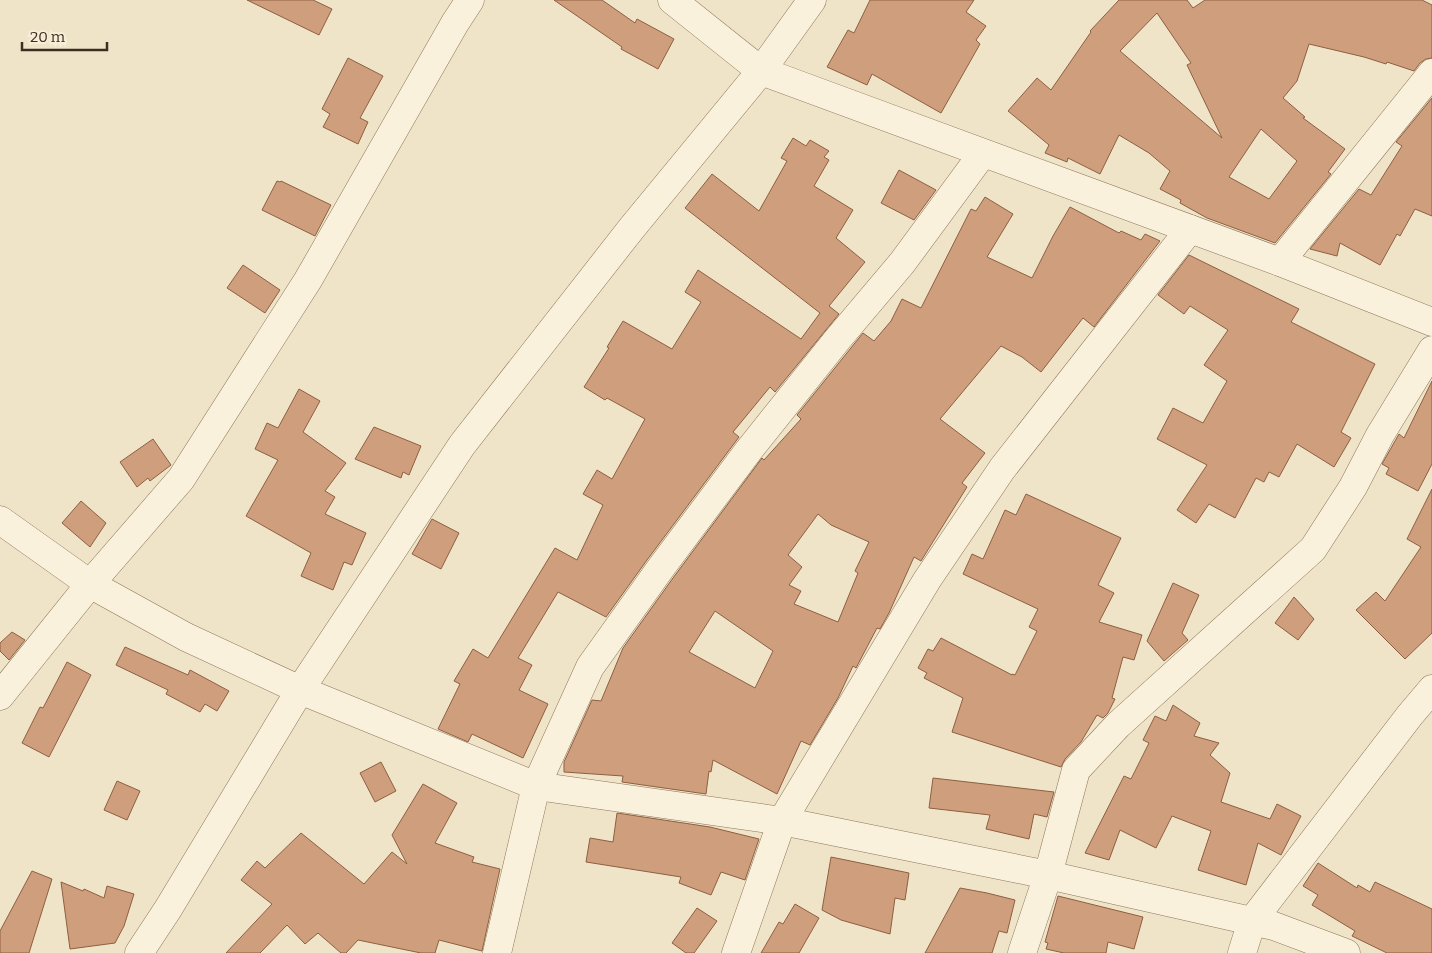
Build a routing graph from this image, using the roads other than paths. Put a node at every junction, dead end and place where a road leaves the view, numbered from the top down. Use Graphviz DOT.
graph roads {
  1 [pos="470,0"];
  2 [pos="672,0"];
  3 [pos="812,0"];
  4 [pos="761,71"];
  5 [pos="1432,73"];
  6 [pos="983,153"];
  7 [pos="1190,229"];
  8 [pos="1280,262"];
  9 [pos="1432,322"];
  10 [pos="1432,350"];
  11 [pos="0,520"];
  12 [pos="90,584"];
  13 [pos="1432,689"];
  14 [pos="300,690"];
  15 [pos="0,696"];
  16 [pos="536,786"];
  17 [pos="782,821"];
  18 [pos="1048,875"];
  19 [pos="1252,921"];
  20 [pos="139,953"];
  21 [pos="497,953"];
  22 [pos="736,953"];
  23 [pos="1022,953"];
  24 [pos="1242,953"];
  25 [pos="1346,953"];
  1 -- 12 [label="street"];
  2 -- 4 [label="street"];
  3 -- 4 [label="street"];
  4 -- 6 [label="street"];
  4 -- 14 [label="street"];
  5 -- 8 [label="street"];
  6 -- 7 [label="street"];
  6 -- 16 [label="street"];
  7 -- 8 [label="street"];
  7 -- 17 [label="street"];
  8 -- 9 [label="street"];
  10 -- 18 [label="street"];
  11 -- 12 [label="street"];
  12 -- 14 [label="street"];
  12 -- 15 [label="street"];
  13 -- 19 [label="street"];
  14 -- 16 [label="street"];
  14 -- 20 [label="street"];
  16 -- 17 [label="street"];
  16 -- 21 [label="street"];
  17 -- 18 [label="street"];
  17 -- 22 [label="street"];
  18 -- 19 [label="street"];
  18 -- 23 [label="street"];
  19 -- 24 [label="street"];
  19 -- 25 [label="street"];
}
